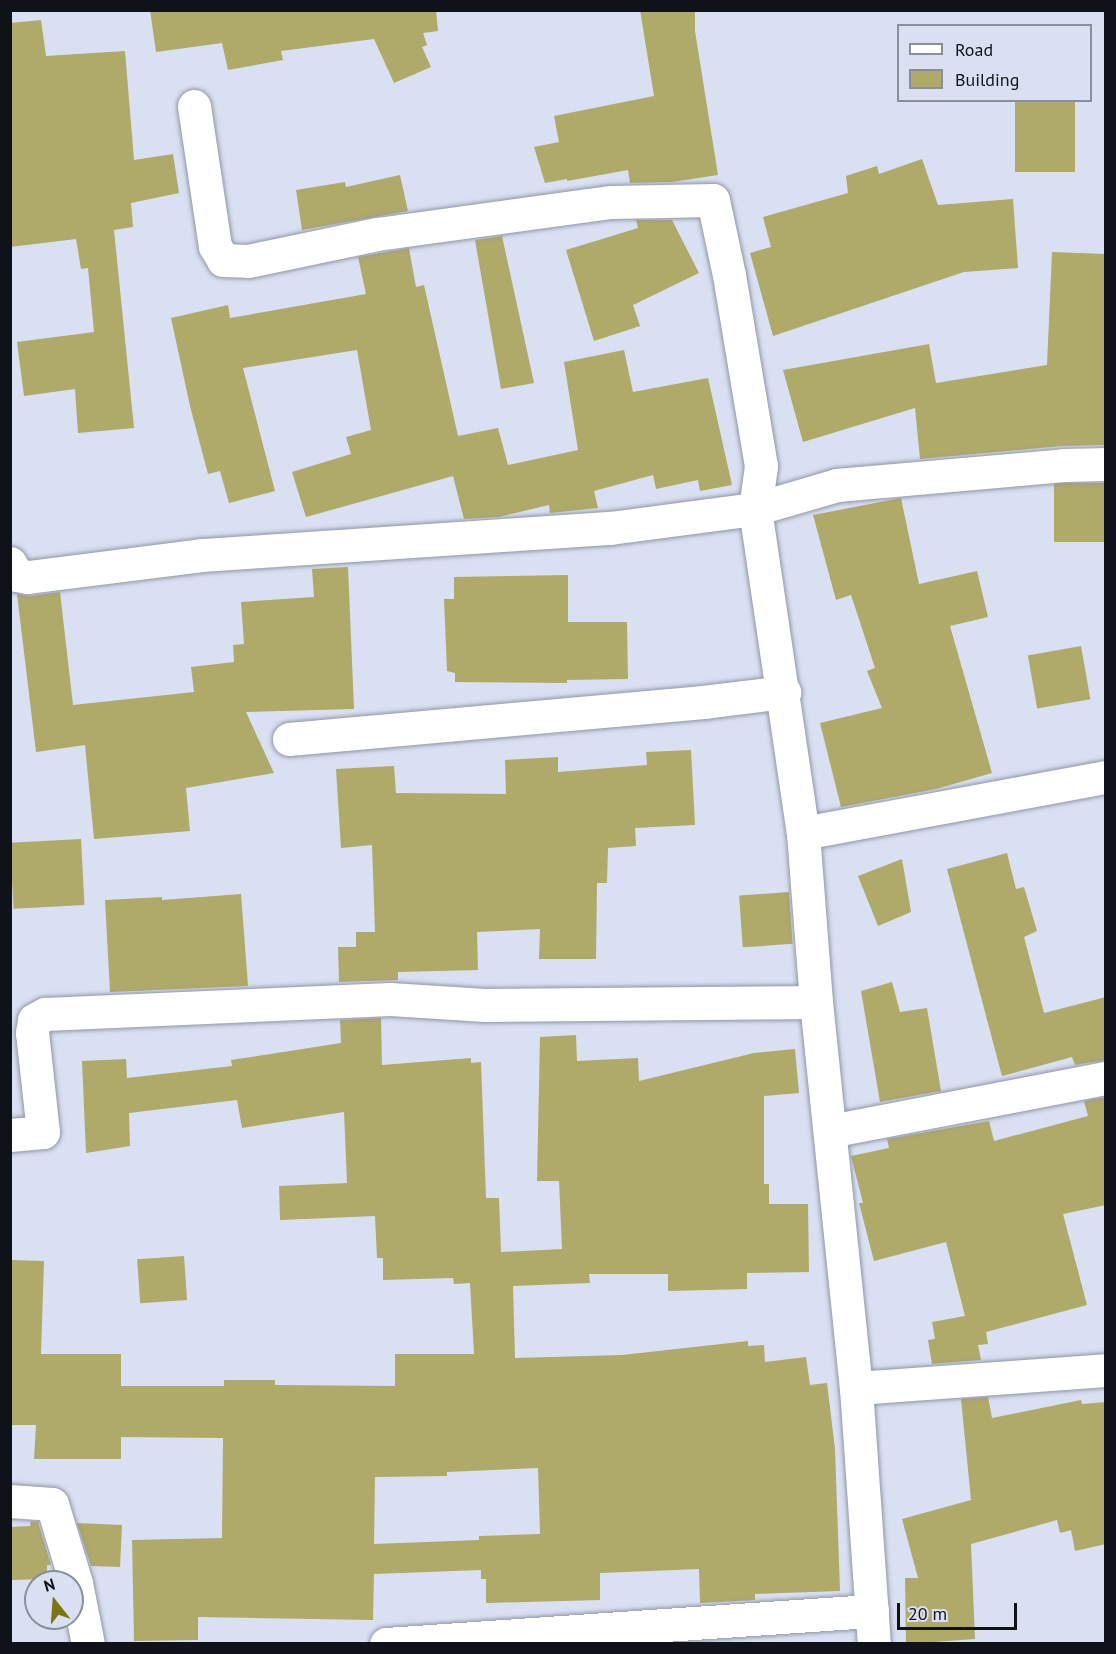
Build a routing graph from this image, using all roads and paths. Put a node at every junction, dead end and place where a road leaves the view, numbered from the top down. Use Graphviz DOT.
graph roads {
  1 [pos="194,106"];
  2 [pos="1106,465"];
  3 [pos="755,509"];
  4 [pos="10,563"];
  5 [pos="784,692"];
  6 [pos="289,739"];
  7 [pos="1106,777"];
  8 [pos="803,833"];
  9 [pos="816,1002"];
  10 [pos="1106,1078"];
  11 [pos="831,1131"];
  12 [pos="10,1135"];
  13 [pos="1106,1370"];
  14 [pos="855,1388"];
  15 [pos="10,1501"];
  16 [pos="872,1611"];
  17 [pos="88,1644"];
  18 [pos="386,1644"];
  19 [pos="874,1644"];
  1 -- 3 [label="street"];
  2 -- 3 [label="street"];
  3 -- 4 [label="street"];
  3 -- 5 [label="street"];
  5 -- 6 [label="street"];
  5 -- 8 [label="street"];
  7 -- 8 [label="street"];
  8 -- 9 [label="street"];
  9 -- 11 [label="street"];
  9 -- 12 [label="street"];
  10 -- 11 [label="street"];
  11 -- 14 [label="street"];
  13 -- 14 [label="street"];
  14 -- 16 [label="street"];
  15 -- 17 [label="street"];
  16 -- 18 [label="street"];
  16 -- 19 [label="street"];
}
